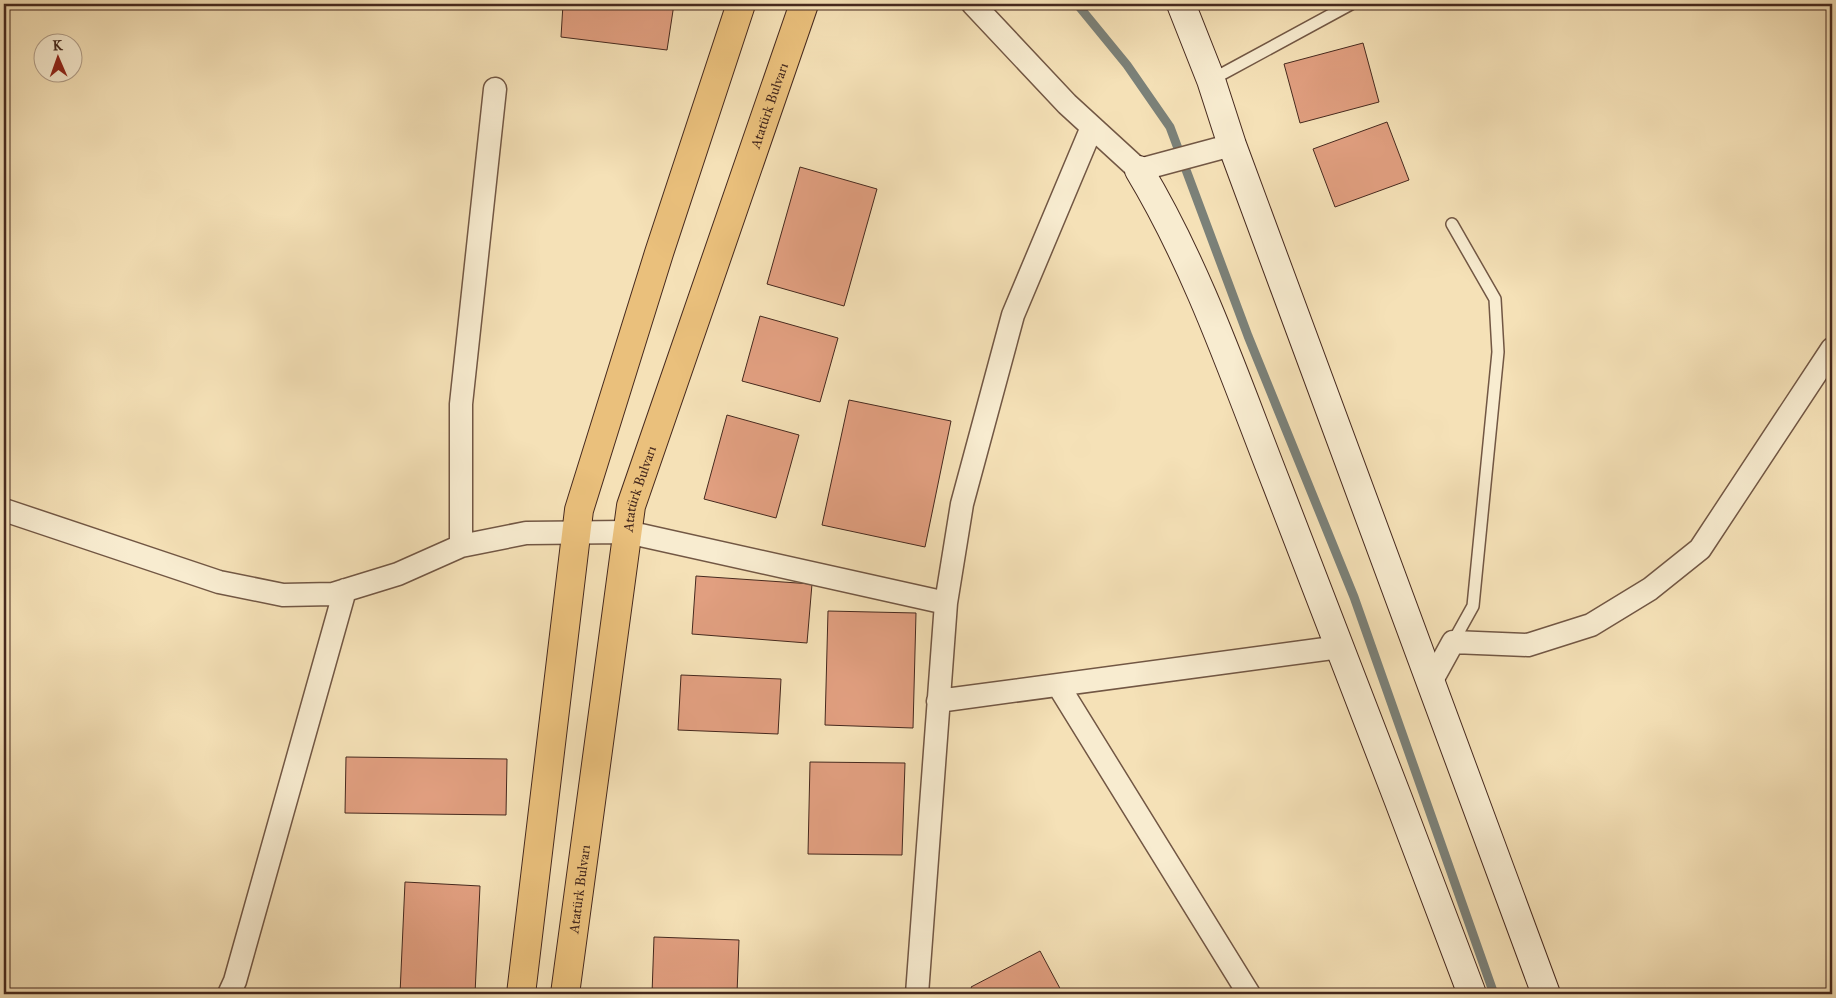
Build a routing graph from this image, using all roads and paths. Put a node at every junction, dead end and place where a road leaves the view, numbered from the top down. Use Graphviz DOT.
graph roads {
  1 [pos="742,4"];
  2 [pos="804,4"];
  3 [pos="973,4"];
  4 [pos="1181,4"];
  5 [pos="1350,4"];
  6 [pos="1211,80"];
  7 [pos="496,90"];
  8 [pos="1092,127"];
  9 [pos="1232,145"];
  10 [pos="1150,167"];
  11 [pos="1452,224"];
  12 [pos="1832,349"];
  13 [pos="4,510"];
  14 [pos="576,531"];
  15 [pos="627,532"];
  16 [pos="461,546"];
  17 [pos="345,590"];
  18 [pos="946,603"];
  19 [pos="1453,642"];
  20 [pos="1340,647"];
  21 [pos="1431,682"];
  22 [pos="1058,685"];
  23 [pos="938,701"];
  24 [pos="229,994"];
  25 [pos="521,994"];
  26 [pos="566,994"];
  27 [pos="917,994"];
  28 [pos="1249,994"];
  29 [pos="1472,994"];
  30 [pos="1546,994"];
  1 -- 14 [label="main road"];
  2 -- 15 [label="main road, Atatürk Bulvarı"];
  3 -- 8 [label="street"];
  4 -- 6 [label="street"];
  5 -- 6 [label="lane"];
  6 -- 9 [label="street"];
  7 -- 16 [label="street"];
  8 -- 10 [label="street"];
  8 -- 18 [label="street"];
  9 -- 10 [label="street"];
  9 -- 21 [label="street"];
  10 -- 20 [label="street"];
  11 -- 19 [label="lane"];
  12 -- 19 [label="street"];
  13 -- 17 [label="street"];
  14 -- 15 [label="street"];
  14 -- 16 [label="street"];
  14 -- 25 [label="main road"];
  15 -- 18 [label="street"];
  15 -- 26 [label="main road, Atatürk Bulvarı"];
  16 -- 17 [label="street"];
  17 -- 24 [label="street"];
  18 -- 23 [label="street"];
  19 -- 21 [label="street"];
  20 -- 22 [label="street"];
  20 -- 29 [label="street"];
  21 -- 30 [label="street"];
  22 -- 23 [label="street"];
  22 -- 28 [label="street"];
  23 -- 27 [label="street"];
}
